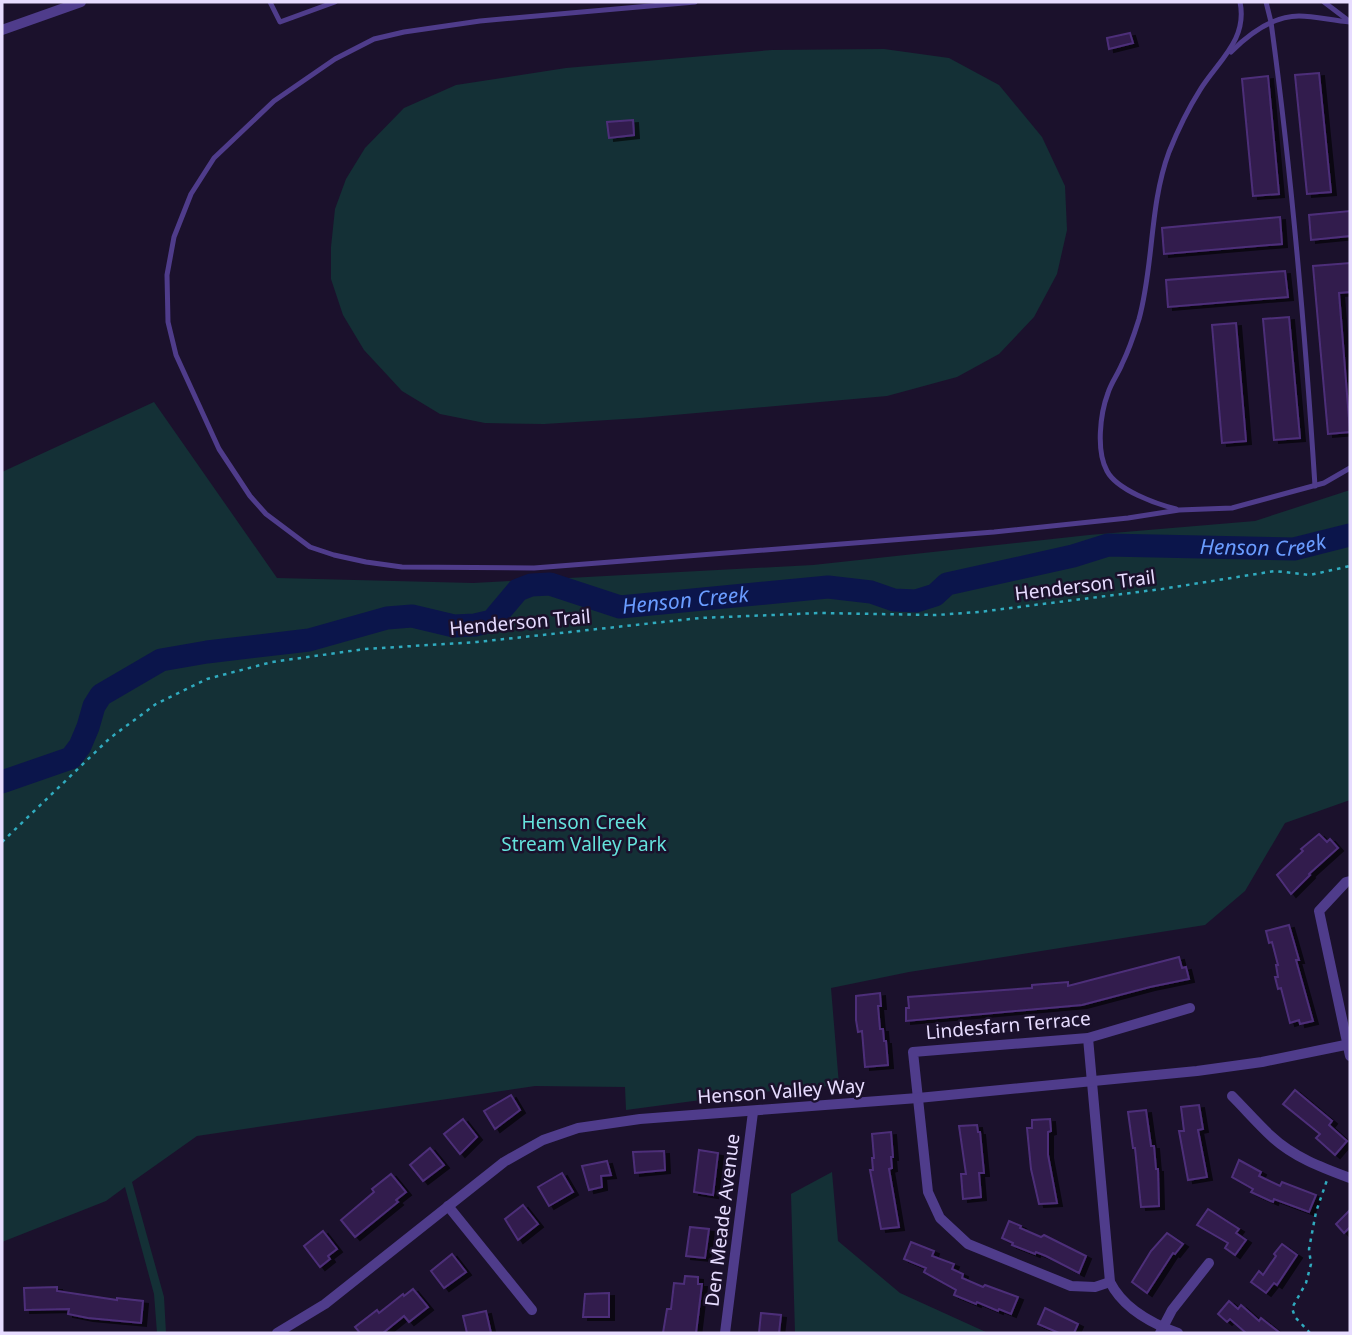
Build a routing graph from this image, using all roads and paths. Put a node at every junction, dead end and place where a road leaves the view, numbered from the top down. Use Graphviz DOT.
graph roads {
  1 [pos="81,2"];
  2 [pos="270,2"];
  3 [pos="335,2"];
  4 [pos="695,2"];
  5 [pos="1240,2"];
  6 [pos="1266,2"];
  7 [pos="1324,2"];
  8 [pos="1271,22"];
  9 [pos="1350,22"];
  10 [pos="2,30"];
  11 [pos="1229,54"];
  12 [pos="1350,468"];
  13 [pos="1315,486"];
  14 [pos="1179,510"];
  15 [pos="1350,566"];
  16 [pos="2,842"];
  17 [pos="1350,881"];
  18 [pos="1191,1008"];
  19 [pos="1088,1038"];
  20 [pos="1349,1048"];
  21 [pos="1092,1081"];
  22 [pos="1232,1096"];
  23 [pos="918,1098"];
  24 [pos="752,1112"];
  25 [pos="1331,1171"];
  26 [pos="1350,1178"];
  27 [pos="448,1206"];
  28 [pos="1209,1263"];
  29 [pos="1110,1282"];
  30 [pos="532,1310"];
  31 [pos="1161,1330"];
  32 [pos="277,1333"];
  33 [pos="726,1333"];
  34 [pos="1178,1333"];
  35 [pos="1310,1333"];
  1 -- 10 [label="street"];
  2 -- 3 [label="lane"];
  4 -- 14 [label="lane"];
  5 -- 11 [label="lane"];
  6 -- 8 [label="lane"];
  7 -- 9 [label="lane"];
  8 -- 9 [label="lane"];
  8 -- 11 [label="lane"];
  8 -- 13 [label="lane"];
  11 -- 14 [label="lane"];
  12 -- 13 [label="lane"];
  13 -- 14 [label="lane"];
  15 -- 16 [label="path, Henderson Trail"];
  17 -- 20 [label="street"];
  18 -- 19 [label="street, Lindesfarn Terrace"];
  19 -- 21 [label="street"];
  19 -- 23 [label="street, Lindesfarn Terrace"];
  20 -- 21 [label="street, Henson Valley Way"];
  21 -- 23 [label="street, Henson Valley Way"];
  21 -- 29 [label="street"];
  22 -- 25 [label="street"];
  23 -- 24 [label="street, Henson Valley Way"];
  23 -- 29 [label="street"];
  24 -- 27 [label="street, Henson Valley Way"];
  24 -- 33 [label="street, Den Meade Avenue"];
  25 -- 26 [label="street"];
  25 -- 35 [label="path"];
  27 -- 30 [label="street"];
  27 -- 32 [label="street, Henson Valley Way"];
  28 -- 31 [label="street"];
  29 -- 31 [label="street"];
  31 -- 34 [label="street"];
}
